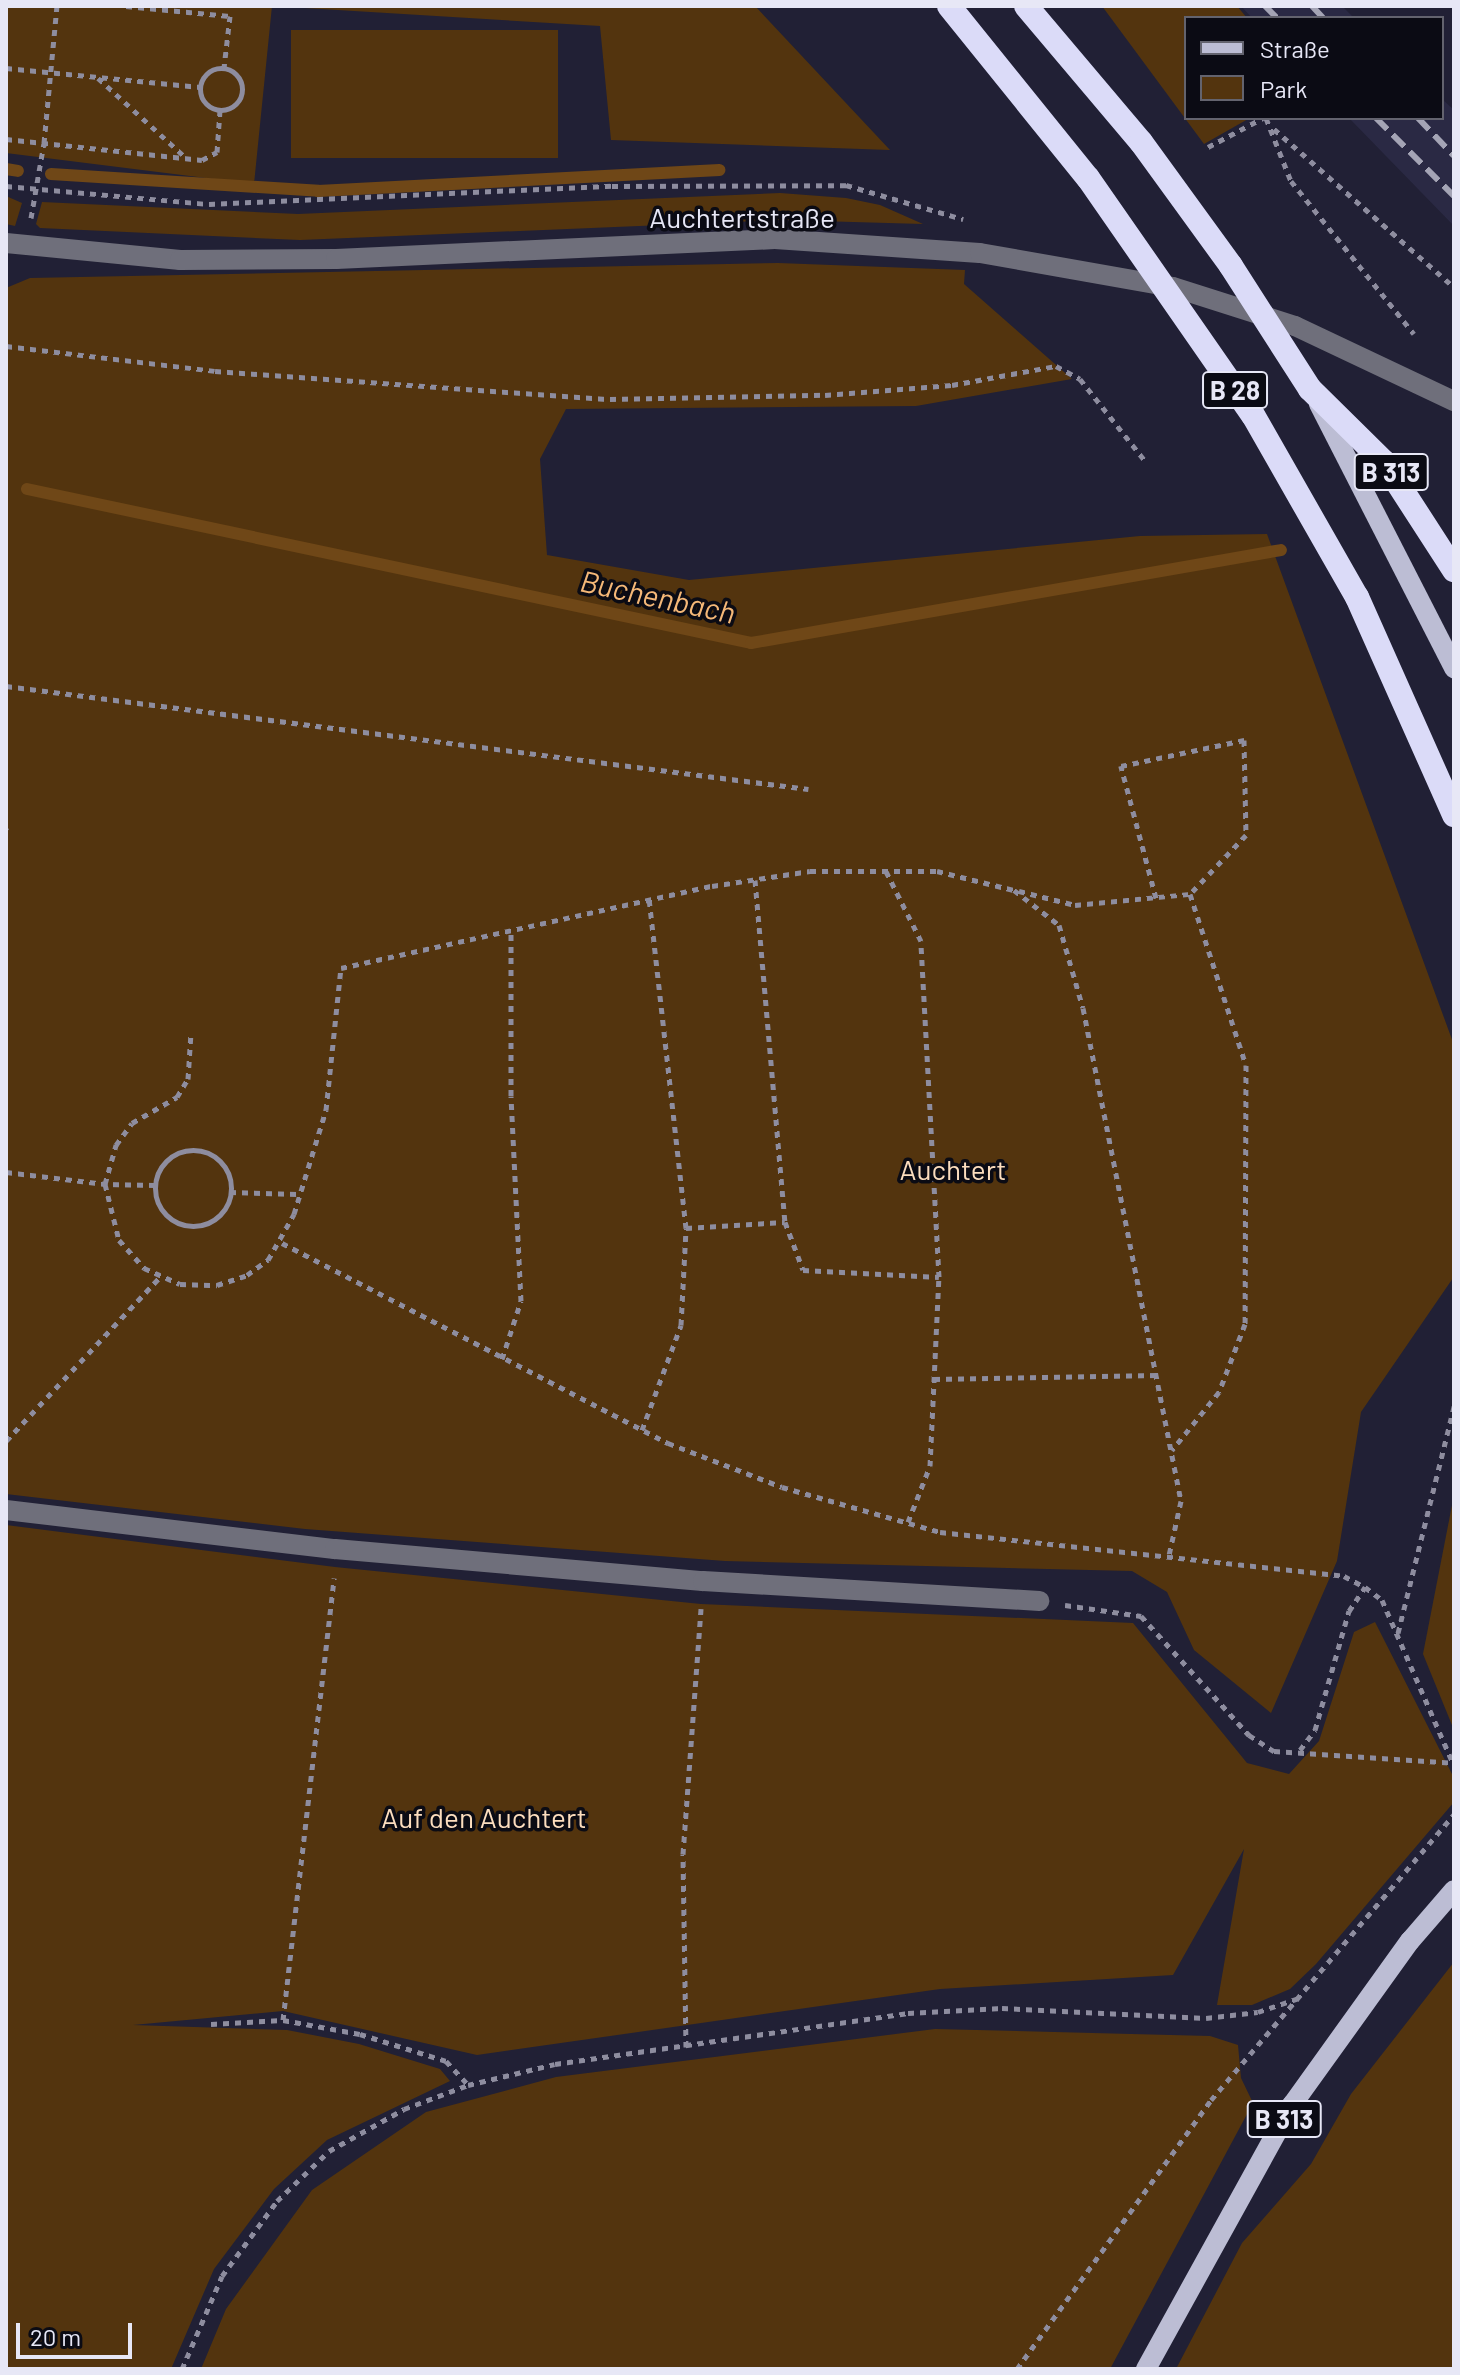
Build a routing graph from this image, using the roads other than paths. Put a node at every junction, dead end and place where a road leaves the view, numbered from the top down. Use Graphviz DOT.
graph roads {
  1 [pos="949,6"];
  2 [pos="1026,6"];
  3 [pos="6,243"];
  4 [pos="1310,389"];
  5 [pos="1454,401"];
  6 [pos="1454,570"];
  7 [pos="1454,668"];
  8 [pos="1454,815"];
  9 [pos="6,1510"];
  10 [pos="1039,1601"];
  11 [pos="1454,1890"];
  12 [pos="1146,2369"];
  1 -- 8 [label="highway, B 28"];
  2 -- 4 [label="highway, B 28"];
  3 -- 5 [label="street, Auchtertstraße"];
  4 -- 6 [label="highway, B 313"];
  4 -- 7 [label="main road, B 28"];
  9 -- 10 [label="street"];
  11 -- 12 [label="main road, B 313"];
}
